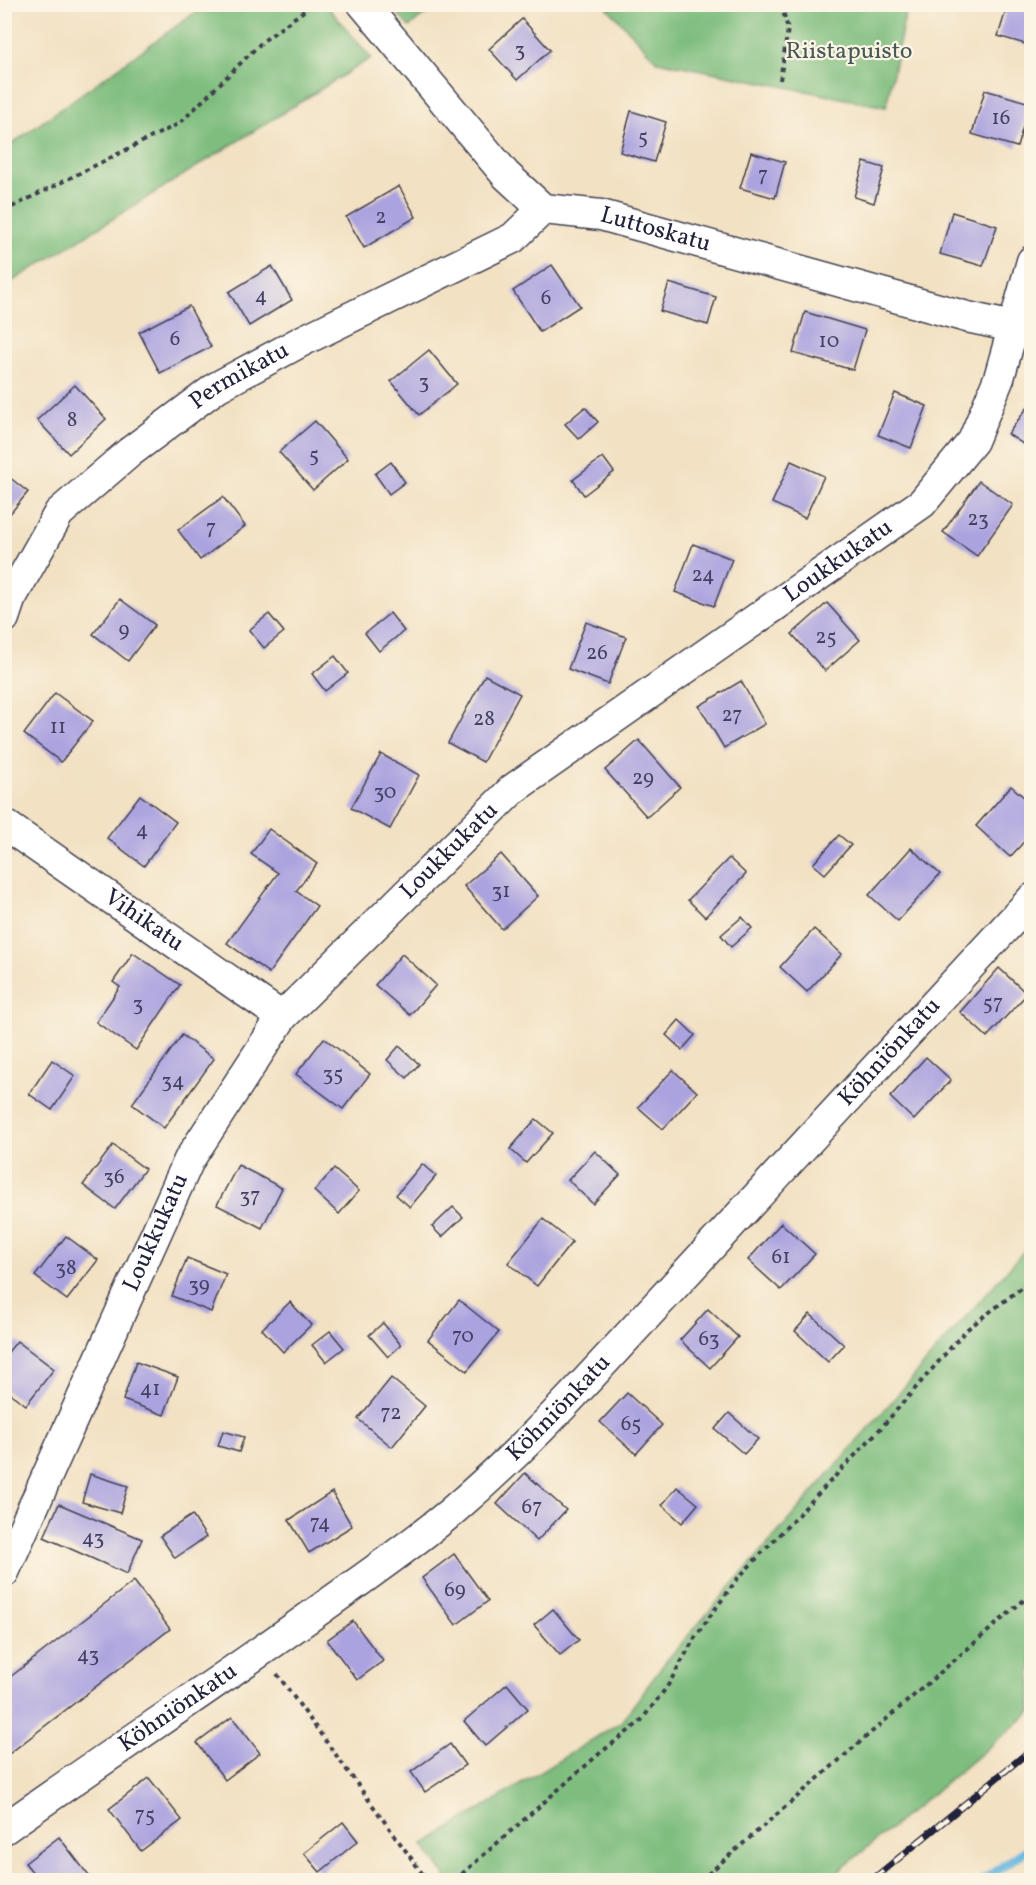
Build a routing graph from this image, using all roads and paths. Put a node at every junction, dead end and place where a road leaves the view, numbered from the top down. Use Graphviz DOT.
graph roads {
  1 [pos="313,4"];
  2 [pos="363,4"];
  3 [pos="781,4"];
  4 [pos="780,80"];
  5 [pos="543,209"];
  6 [pos="4,211"];
  7 [pos="1032,261"];
  8 [pos="1022,330"];
  9 [pos="4,618"];
  10 [pos="4,824"];
  11 [pos="1032,898"];
  12 [pos="282,1017"];
  13 [pos="1032,1280"];
  14 [pos="4,1572"];
  15 [pos="1032,1593"];
  16 [pos="261,1652"];
  17 [pos="4,1828"];
  18 [pos="427,1881"];
  19 [pos="454,1881"];
  20 [pos="701,1881"];
  1 -- 6 [label="path"];
  2 -- 5 [label="street"];
  3 -- 4 [label="path"];
  5 -- 8 [label="street, Luttoskatu"];
  5 -- 9 [label="street, Permikatu"];
  7 -- 8 [label="street, Loukkukatu"];
  8 -- 12 [label="street, Loukkukatu"];
  10 -- 12 [label="street, Vihikatu"];
  11 -- 16 [label="street, Köhniönkatu"];
  12 -- 14 [label="street, Loukkukatu"];
  13 -- 19 [label="path"];
  15 -- 20 [label="path"];
  16 -- 17 [label="street, Köhniönkatu"];
  16 -- 18 [label="path"];
}
